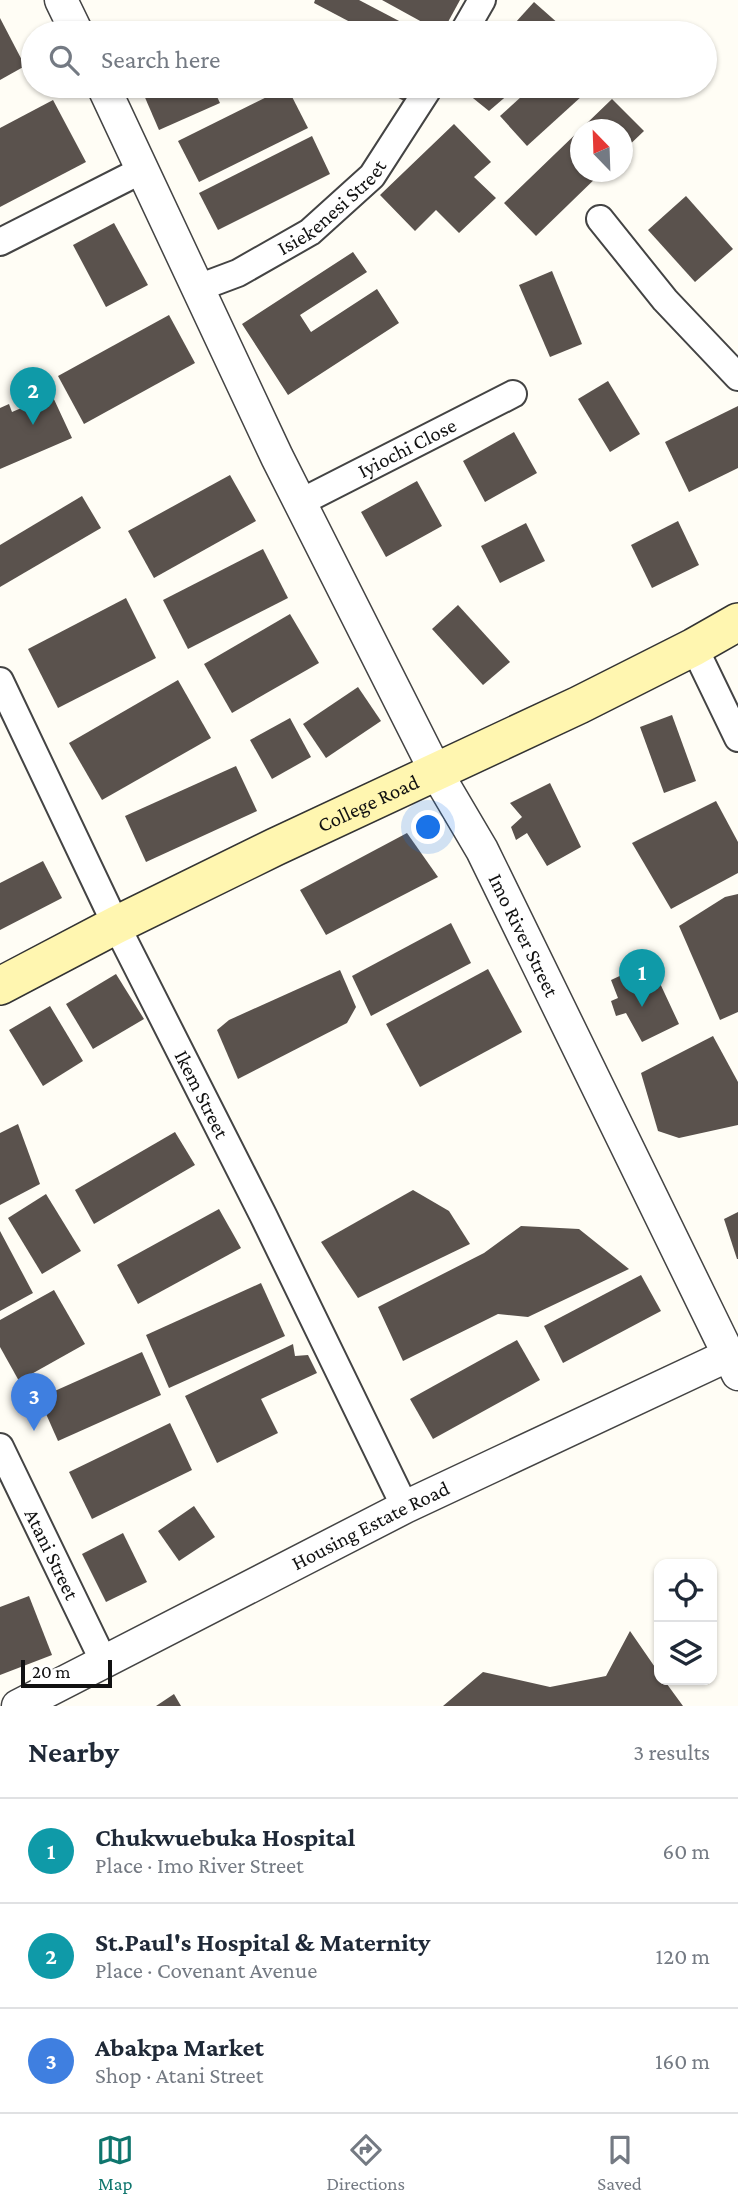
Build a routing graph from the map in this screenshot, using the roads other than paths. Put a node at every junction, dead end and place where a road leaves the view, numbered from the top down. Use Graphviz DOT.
graph roads {
  1 [pos="61,0"];
  2 [pos="482,0"];
  3 [pos="71,21"];
  4 [pos="470,21"];
  5 [pos="109,98"];
  6 [pos="422,98"];
  7 [pos="144,169"];
  8 [pos="600,219"];
  9 [pos="0,242"];
  10 [pos="198,288"];
  11 [pos="738,377"];
  12 [pos="513,394"];
  13 [pos="301,502"];
  14 [pos="738,622"];
  15 [pos="694,647"];
  16 [pos="0,681"];
  17 [pos="738,738"];
  18 [pos="436,772"];
  19 [pos="116,925"];
  20 [pos="0,986"];
  21 [pos="733,1364"];
  22 [pos="0,1447"];
  23 [pos="405,1507"];
  24 [pos="104,1662"];
  25 [pos="18,1706"];
  1 -- 3 [label="street"];
  2 -- 4 [label="street"];
  5 -- 7 [label="street, Imo River Street"];
  6 -- 10 [label="street, Isiekenesi Street"];
  7 -- 9 [label="street"];
  7 -- 10 [label="street, Imo River Street"];
  8 -- 11 [label="street"];
  10 -- 13 [label="street, Imo River Street"];
  12 -- 13 [label="street, Iyiochi Close"];
  13 -- 18 [label="street, Imo River Street"];
  14 -- 15 [label="main road, College Road"];
  15 -- 17 [label="street"];
  15 -- 18 [label="main road, College Road"];
  16 -- 19 [label="street, Ikem Street"];
  18 -- 19 [label="main road, College Road"];
  18 -- 21 [label="street, Imo River Street"];
  19 -- 20 [label="main road, College Road"];
  19 -- 23 [label="street, Ikem Street"];
  21 -- 23 [label="street, Housing Estate Road"];
  22 -- 24 [label="street, Atani Street"];
  23 -- 24 [label="street, Housing Estate Road"];
  24 -- 25 [label="street, Housing Estate Road"];
}
